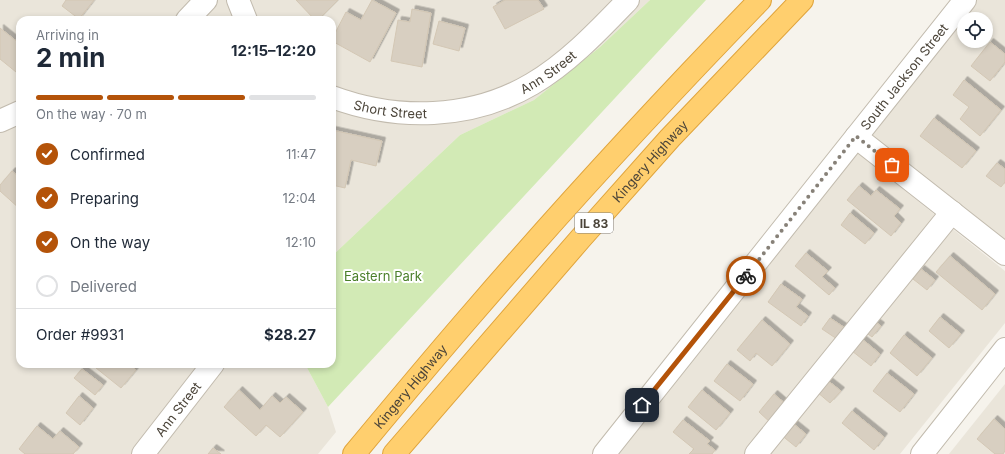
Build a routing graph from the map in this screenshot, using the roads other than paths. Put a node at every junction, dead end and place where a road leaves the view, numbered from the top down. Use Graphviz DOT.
graph roads {
  1 [pos="206,0"];
  2 [pos="238,0"];
  3 [pos="628,0"];
  4 [pos="760,0"];
  5 [pos="802,0"];
  6 [pos="965,0"];
  7 [pos="191,16"];
  8 [pos="244,16"];
  9 [pos="336,98"];
  10 [pos="450,112"];
  11 [pos="16,114"];
  12 [pos="0,121"];
  13 [pos="856,136"];
  14 [pos="952,212"];
  15 [pos="1005,254"];
  16 [pos="1005,349"];
  17 [pos="210,368"];
  18 [pos="414,430"];
  19 [pos="143,454"];
  20 [pos="354,454"];
  21 [pos="394,454"];
  22 [pos="400,454"];
  23 [pos="604,454"];
  24 [pos="756,454"];
  25 [pos="922,454"];
  1 -- 7 [label="street"];
  2 -- 8 [label="street"];
  3 -- 10 [label="street, Ann Street"];
  4 -- 20 [label="highway, Kingery Highway / IL 83"];
  5 -- 18 [label="highway, Kingery Highway / IL 83"];
  6 -- 13 [label="street, South Jackson Street"];
  9 -- 10 [label="street, Short Street"];
  11 -- 12 [label="street"];
  13 -- 14 [label="street"];
  13 -- 23 [label="street, South Jackson Street"];
  14 -- 15 [label="street"];
  14 -- 24 [label="street"];
  16 -- 25 [label="street"];
  17 -- 19 [label="street, Ann Street"];
  18 -- 21 [label="highway, Kingery Highway / IL 83"];
  18 -- 22 [label="highway"];
}
